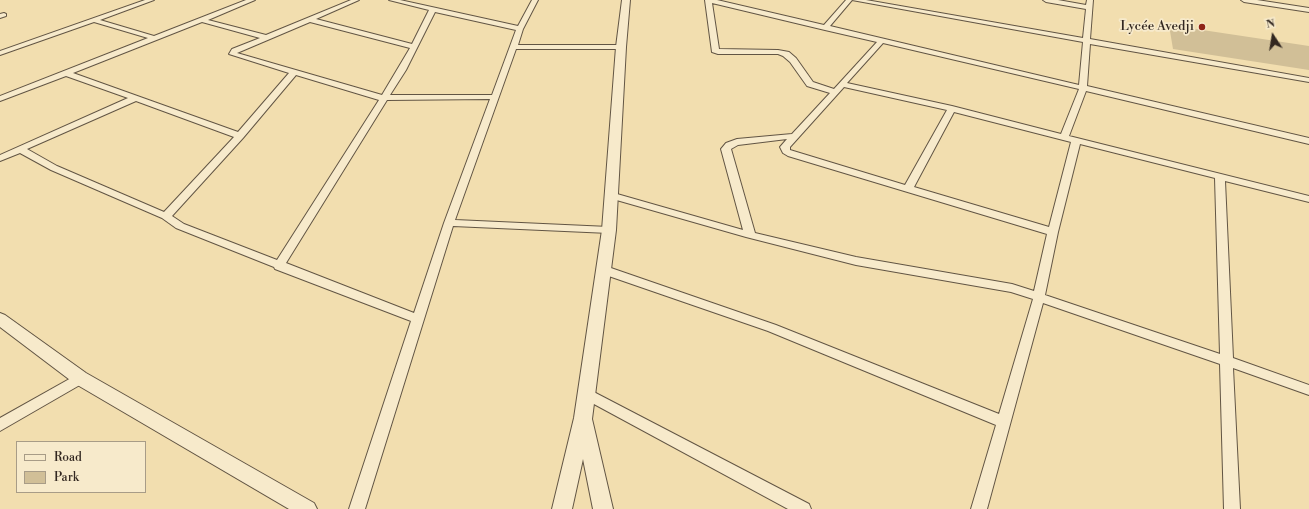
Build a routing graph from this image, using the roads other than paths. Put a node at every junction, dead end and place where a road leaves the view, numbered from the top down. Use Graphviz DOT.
graph roads {
  1 [pos="152,0"];
  2 [pos="252,0"];
  3 [pos="356,0"];
  4 [pos="392,0"];
  5 [pos="535,0"];
  6 [pos="626,0"];
  7 [pos="708,0"];
  8 [pos="849,0"];
  9 [pos="855,0"];
  10 [pos="1046,0"];
  11 [pos="1244,0"];
  12 [pos="1300,0"];
  13 [pos="728,2"];
  14 [pos="1089,3"];
  15 [pos="433,10"];
  16 [pos="1307,10"];
  17 [pos="93,20"];
  18 [pos="201,20"];
  19 [pos="312,20"];
  20 [pos="825,28"];
  21 [pos="520,29"];
  22 [pos="154,38"];
  23 [pos="268,38"];
  24 [pos="882,40"];
  25 [pos="1087,40"];
  26 [pos="414,47"];
  27 [pos="514,47"];
  28 [pos="621,47"];
  29 [pos="0,52"];
  30 [pos="294,72"];
  31 [pos="66,73"];
  32 [pos="1309,80"];
  33 [pos="842,84"];
  34 [pos="1083,88"];
  35 [pos="836,92"];
  36 [pos="136,98"];
  37 [pos="383,98"];
  38 [pos="494,98"];
  39 [pos="0,99"];
  40 [pos="952,109"];
  41 [pos="240,136"];
  42 [pos="795,136"];
  43 [pos="1064,137"];
  44 [pos="1076,140"];
  45 [pos="1309,141"];
  46 [pos="20,149"];
  47 [pos="0,158"];
  48 [pos="1220,177"];
  49 [pos="908,189"];
  50 [pos="610,195"];
  51 [pos="1309,199"];
  52 [pos="166,216"];
  53 [pos="449,223"];
  54 [pos="609,230"];
  55 [pos="1052,232"];
  56 [pos="750,235"];
  57 [pos="279,266"];
  58 [pos="604,270"];
  59 [pos="1039,297"];
  60 [pos="0,319"];
  61 [pos="418,319"];
  62 [pos="1228,362"];
  63 [pos="80,378"];
  64 [pos="1309,390"];
  65 [pos="586,393"];
  66 [pos="583,418"];
  67 [pos="1004,422"];
  68 [pos="0,425"];
  69 [pos="307,509"];
  70 [pos="357,509"];
  71 [pos="562,509"];
  72 [pos="603,509"];
  73 [pos="803,509"];
  74 [pos="979,509"];
  75 [pos="1232,509"];
  1 -- 17 [label="street"];
  2 -- 18 [label="street"];
  3 -- 19 [label="street"];
  4 -- 15 [label="street"];
  5 -- 21 [label="street"];
  6 -- 28 [label="street"];
  7 -- 13 [label="street"];
  7 -- 35 [label="street"];
  8 -- 20 [label="street"];
  9 -- 25 [label="street"];
  10 -- 14 [label="street"];
  11 -- 16 [label="street"];
  12 -- 16 [label="street"];
  13 -- 20 [label="street"];
  14 -- 25 [label="street"];
  15 -- 21 [label="street"];
  15 -- 26 [label="street"];
  17 -- 22 [label="street"];
  17 -- 29 [label="street"];
  18 -- 22 [label="street"];
  18 -- 23 [label="street"];
  19 -- 23 [label="street"];
  19 -- 26 [label="street"];
  20 -- 24 [label="street"];
  21 -- 27 [label="street"];
  22 -- 31 [label="street"];
  23 -- 30 [label="street"];
  24 -- 33 [label="street"];
  24 -- 34 [label="street"];
  25 -- 32 [label="street"];
  25 -- 34 [label="street"];
  26 -- 37 [label="street"];
  27 -- 28 [label="street"];
  27 -- 38 [label="street"];
  28 -- 50 [label="street"];
  30 -- 37 [label="street"];
  30 -- 41 [label="street"];
  31 -- 36 [label="street"];
  31 -- 39 [label="street"];
  33 -- 35 [label="street"];
  33 -- 40 [label="street"];
  34 -- 43 [label="street"];
  34 -- 45 [label="street"];
  35 -- 42 [label="street"];
  36 -- 41 [label="street"];
  36 -- 46 [label="street"];
  37 -- 38 [label="street"];
  37 -- 57 [label="street"];
  38 -- 53 [label="street"];
  40 -- 43 [label="street"];
  40 -- 49 [label="street"];
  41 -- 52 [label="street"];
  42 -- 49 [label="street"];
  42 -- 56 [label="street"];
  43 -- 44 [label="street"];
  44 -- 48 [label="street"];
  44 -- 55 [label="street"];
  46 -- 47 [label="street"];
  46 -- 52 [label="street"];
  48 -- 51 [label="street"];
  48 -- 62 [label="street"];
  49 -- 55 [label="street"];
  50 -- 54 [label="street"];
  50 -- 56 [label="street"];
  52 -- 57 [label="street"];
  53 -- 54 [label="street"];
  53 -- 61 [label="street"];
  54 -- 58 [label="street"];
  55 -- 59 [label="street"];
  56 -- 59 [label="street"];
  57 -- 61 [label="street"];
  58 -- 65 [label="street"];
  58 -- 67 [label="street"];
  59 -- 62 [label="street"];
  59 -- 67 [label="street"];
  60 -- 63 [label="street"];
  61 -- 70 [label="street"];
  62 -- 64 [label="street"];
  62 -- 75 [label="street"];
  63 -- 68 [label="street"];
  63 -- 69 [label="street"];
  65 -- 66 [label="street"];
  65 -- 73 [label="street"];
  66 -- 71 [label="street"];
  66 -- 72 [label="street"];
  67 -- 74 [label="street"];
}
